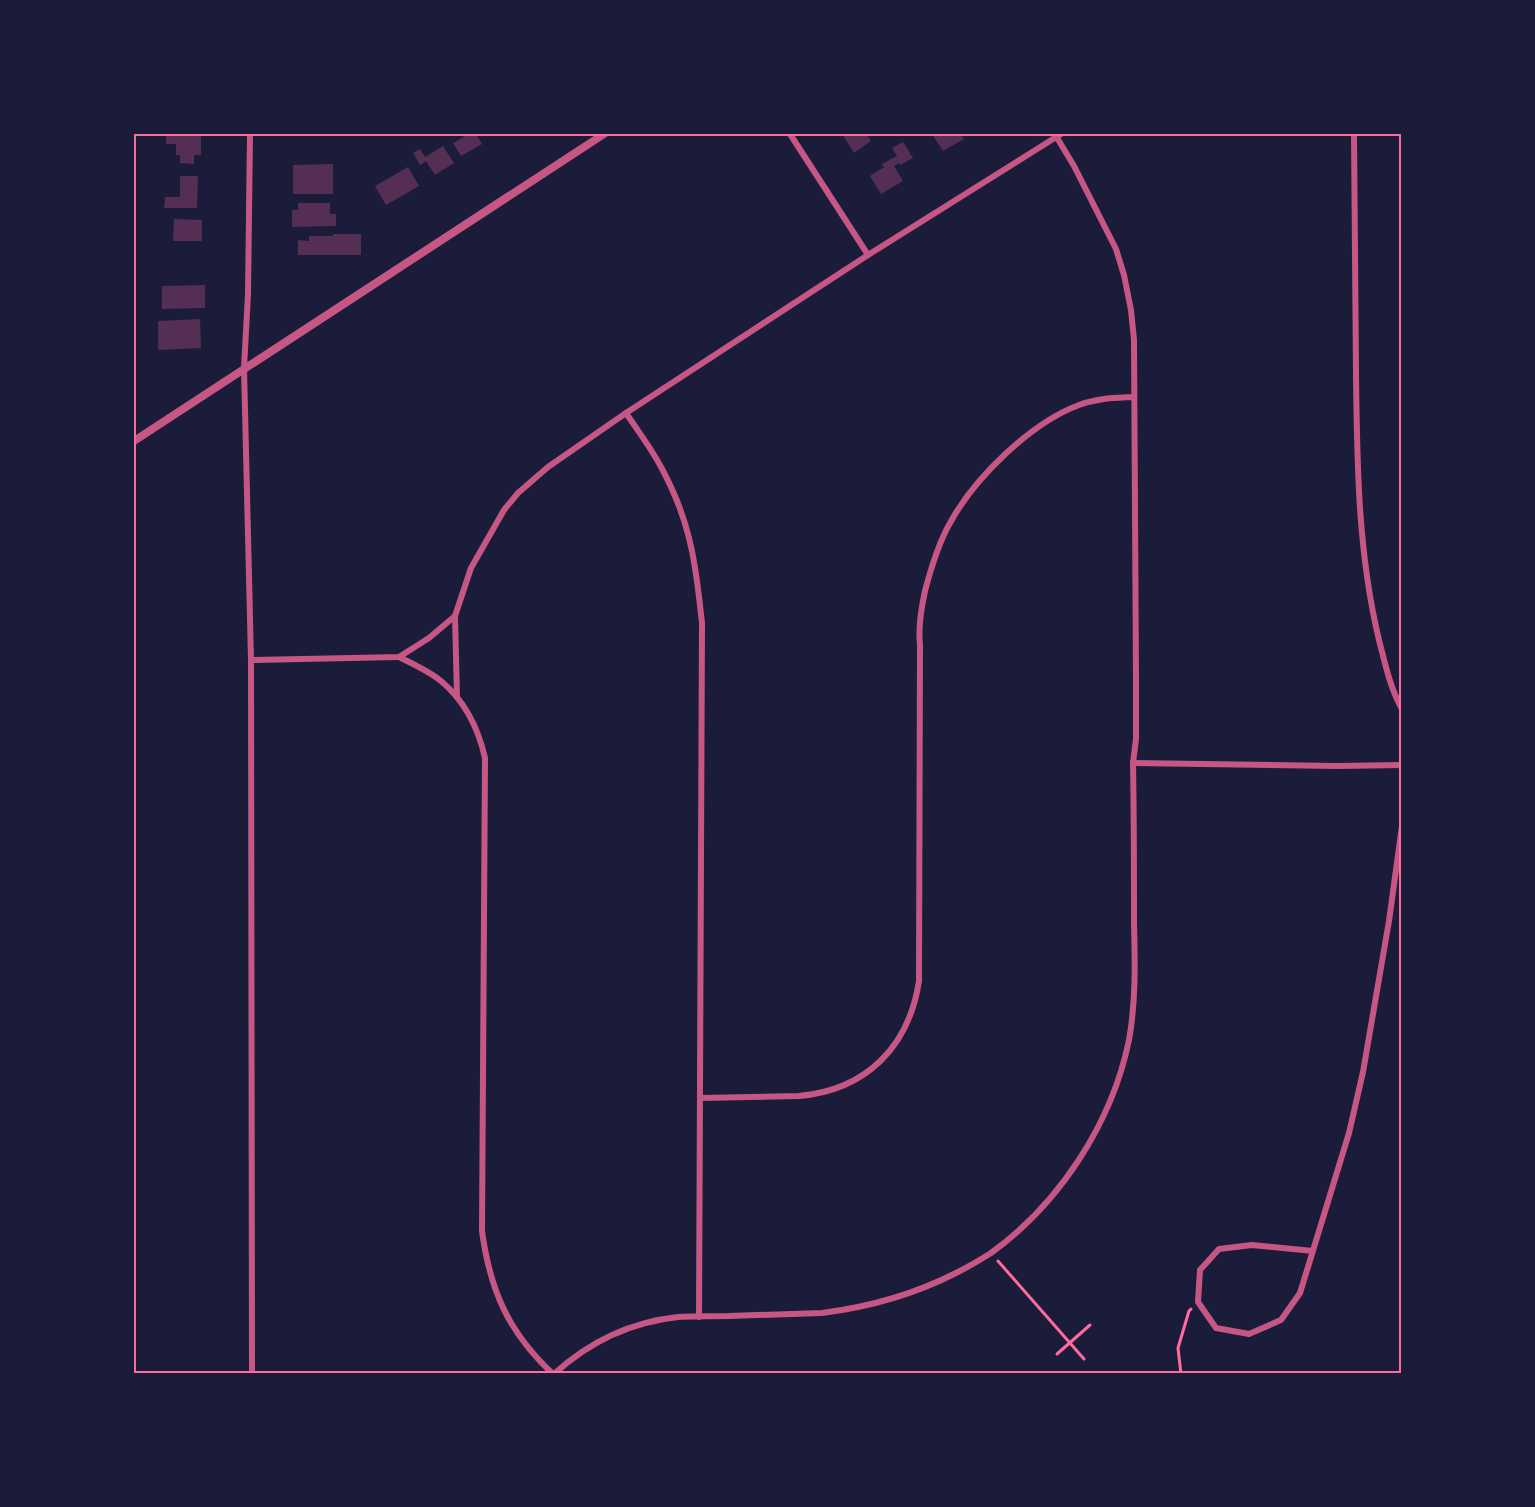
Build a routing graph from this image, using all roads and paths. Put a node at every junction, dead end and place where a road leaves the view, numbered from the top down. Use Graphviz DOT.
graph roads {
  1 [pos="250,134"];
  2 [pos="604,134"];
  3 [pos="790,134"];
  4 [pos="1354,134"];
  5 [pos="1058,135"];
  6 [pos="868,255"];
  7 [pos="244,368"];
  8 [pos="1133,397"];
  9 [pos="626,413"];
  10 [pos="134,441"];
  11 [pos="455,616"];
  12 [pos="399,657"];
  13 [pos="251,660"];
  14 [pos="457,697"];
  15 [pos="1401,709"];
  16 [pos="1133,763"];
  17 [pos="1401,765"];
  18 [pos="1401,826"];
  19 [pos="700,1098"];
  20 [pos="1313,1251"];
  21 [pos="991,1253"];
  22 [pos="1198,1302"];
  23 [pos="699,1317"];
  24 [pos="1090,1325"];
  25 [pos="1069,1343"];
  26 [pos="1057,1354"];
  27 [pos="1084,1359"];
  28 [pos="252,1374"];
  29 [pos="553,1374"];
  30 [pos="1181,1374"];
  1 -- 7 [label="street"];
  2 -- 7 [label="street"];
  3 -- 6 [label="street"];
  4 -- 15 [label="street"];
  5 -- 6 [label="street"];
  5 -- 8 [label="street"];
  6 -- 9 [label="street"];
  7 -- 10 [label="street"];
  7 -- 13 [label="street"];
  8 -- 16 [label="street"];
  8 -- 19 [label="street"];
  9 -- 11 [label="street"];
  9 -- 19 [label="street"];
  11 -- 12 [label="street"];
  11 -- 14 [label="street"];
  12 -- 13 [label="street"];
  12 -- 14 [label="street"];
  13 -- 28 [label="street"];
  14 -- 29 [label="street"];
  16 -- 17 [label="street"];
  16 -- 21 [label="street"];
  18 -- 20 [label="street"];
  19 -- 23 [label="street"];
  20 -- 22 [label="street"];
  20 -- 22 [label="street"];
  21 -- 23 [label="street"];
  21 -- 25 [label="path"];
  22 -- 30 [label="path"];
  23 -- 29 [label="street"];
  24 -- 25 [label="path"];
  25 -- 26 [label="path"];
  25 -- 27 [label="path"];
}
